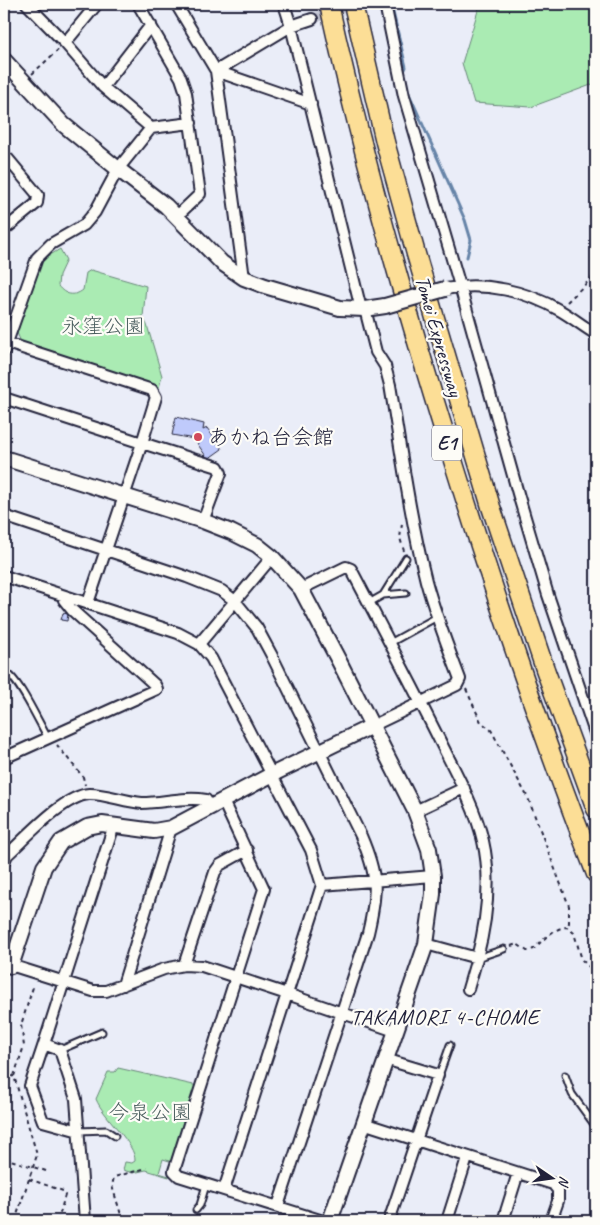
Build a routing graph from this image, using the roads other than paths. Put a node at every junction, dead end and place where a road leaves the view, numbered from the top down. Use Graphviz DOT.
graph roads {
  1 [pos="27,4"];
  2 [pos="97,4"];
  3 [pos="138,4"];
  4 [pos="176,4"];
  5 [pos="284,4"];
  6 [pos="329,4"];
  7 [pos="353,4"];
  8 [pos="385,4"];
  9 [pos="312,20"];
  10 [pos="150,25"];
  11 [pos="291,26"];
  12 [pos="65,42"];
  13 [pos="4,60"];
  14 [pos="216,71"];
  15 [pos="103,87"];
  16 [pos="310,104"];
  17 [pos="191,122"];
  18 [pos="151,128"];
  19 [pos="5,158"];
  20 [pos="118,170"];
  21 [pos="177,216"];
  22 [pos="4,230"];
  23 [pos="244,278"];
  24 [pos="460,286"];
  25 [pos="445,289"];
  26 [pos="363,309"];
  27 [pos="596,334"];
  28 [pos="5,345"];
  29 [pos="4,398"];
  30 [pos="142,443"];
  31 [pos="4,458"];
  32 [pos="124,496"];
  33 [pos="4,516"];
  34 [pos="203,522"];
  35 [pos="106,550"];
  36 [pos="272,557"];
  37 [pos="406,558"];
  38 [pos="4,576"];
  39 [pos="300,589"];
  40 [pos="406,593"];
  41 [pos="383,595"];
  42 [pos="64,596"];
  43 [pos="235,601"];
  44 [pos="88,603"];
  45 [pos="369,603"];
  46 [pos="437,617"];
  47 [pos="390,643"];
  48 [pos="199,644"];
  49 [pos="4,670"];
  50 [pos="421,702"];
  51 [pos="372,726"];
  52 [pos="596,736"];
  53 [pos="49,738"];
  54 [pos="318,751"];
  55 [pos="4,758"];
  56 [pos="272,775"];
  57 [pos="464,788"];
  58 [pos="223,801"];
  59 [pos="210,807"];
  60 [pos="596,809"];
  61 [pos="415,811"];
  62 [pos="114,825"];
  63 [pos="171,828"];
  64 [pos="247,850"];
  65 [pos="4,862"];
  66 [pos="596,874"];
  67 [pos="432,876"];
  68 [pos="375,882"];
  69 [pos="322,885"];
  70 [pos="426,944"];
  71 [pos="504,949"];
  72 [pos="477,958"];
  73 [pos="7,964"];
  74 [pos="184,965"];
  75 [pos="236,978"];
  76 [pos="64,983"];
  77 [pos="123,985"];
  78 [pos="468,989"];
  79 [pos="287,994"];
  80 [pos="343,1013"];
  81 [pos="395,1031"];
  82 [pos="102,1032"];
  83 [pos="44,1044"];
  84 [pos="450,1044"];
  85 [pos="60,1050"];
  86 [pos="385,1059"];
  87 [pos="565,1075"];
  88 [pos="438,1076"];
  89 [pos="363,1123"];
  90 [pos="596,1127"];
  91 [pos="79,1131"];
  92 [pos="114,1136"];
  93 [pos="416,1140"];
  94 [pos="468,1158"];
  95 [pos="518,1173"];
  96 [pos="207,1184"];
  97 [pos="224,1190"];
  98 [pos="278,1206"];
  99 [pos="196,1210"];
  100 [pos="85,1221"];
  101 [pos="323,1221"];
  102 [pos="330,1221"];
  103 [pos="389,1221"];
  104 [pos="447,1221"];
  105 [pos="503,1221"];
  106 [pos="551,1221"];
  1 -- 12 [label="street"];
  2 -- 12 [label="street"];
  3 -- 10 [label="street"];
  4 -- 14 [label="street"];
  5 -- 11 [label="street"];
  6 -- 66 [label="highway, Tomei Expressway / E1"];
  7 -- 60 [label="highway, Tomei Expressway / E1"];
  8 -- 24 [label="street"];
  9 -- 11 [label="street"];
  10 -- 15 [label="street"];
  10 -- 17 [label="street"];
  11 -- 14 [label="street"];
  11 -- 16 [label="street"];
  12 -- 15 [label="street"];
  13 -- 20 [label="street"];
  14 -- 16 [label="street"];
  14 -- 23 [label="street"];
  15 -- 18 [label="street"];
  16 -- 26 [label="street"];
  17 -- 18 [label="street"];
  17 -- 21 [label="street"];
  18 -- 20 [label="street"];
  19 -- 22 [label="street"];
  20 -- 21 [label="street"];
  20 -- 28 [label="street"];
  21 -- 23 [label="street"];
  23 -- 26 [label="street"];
  24 -- 25 [label="street"];
  24 -- 27 [label="street"];
  24 -- 52 [label="street"];
  25 -- 26 [label="street, bridge"];
  26 -- 46 [label="street"];
  28 -- 30 [label="street"];
  29 -- 30 [label="street"];
  30 -- 32 [label="street"];
  30 -- 34 [label="street"];
  31 -- 32 [label="street"];
  32 -- 34 [label="street"];
  32 -- 35 [label="street"];
  33 -- 35 [label="street"];
  34 -- 36 [label="street"];
  35 -- 43 [label="street"];
  35 -- 44 [label="street"];
  36 -- 39 [label="street"];
  36 -- 43 [label="street"];
  37 -- 41 [label="lane"];
  38 -- 42 [label="street"];
  39 -- 45 [label="street"];
  39 -- 51 [label="street"];
  40 -- 41 [label="lane"];
  41 -- 45 [label="lane"];
  42 -- 44 [label="street"];
  42 -- 53 [label="street"];
  43 -- 48 [label="street"];
  43 -- 54 [label="street"];
  44 -- 48 [label="street"];
  45 -- 47 [label="street"];
  46 -- 47 [label="lane"];
  46 -- 50 [label="street"];
  47 -- 50 [label="street"];
  48 -- 56 [label="street"];
  49 -- 53 [label="lane"];
  50 -- 51 [label="street"];
  50 -- 57 [label="street"];
  51 -- 54 [label="street"];
  51 -- 61 [label="street"];
  53 -- 55 [label="street"];
  54 -- 56 [label="street"];
  54 -- 68 [label="street"];
  56 -- 58 [label="street"];
  56 -- 69 [label="street"];
  57 -- 61 [label="street"];
  57 -- 72 [label="street"];
  58 -- 59 [label="street"];
  58 -- 64 [label="street"];
  59 -- 63 [label="street"];
  59 -- 65 [label="street"];
  61 -- 67 [label="street"];
  62 -- 63 [label="street"];
  62 -- 73 [label="street"];
  62 -- 76 [label="street"];
  63 -- 77 [label="street"];
  64 -- 74 [label="street"];
  64 -- 75 [label="street"];
  67 -- 68 [label="street"];
  67 -- 70 [label="street"];
  68 -- 69 [label="street"];
  68 -- 80 [label="street"];
  69 -- 79 [label="street"];
  70 -- 72 [label="street"];
  70 -- 81 [label="street"];
  71 -- 72 [label="lane"];
  72 -- 78 [label="street"];
  73 -- 76 [label="street"];
  74 -- 75 [label="street"];
  74 -- 77 [label="street"];
  75 -- 79 [label="street"];
  75 -- 96 [label="street"];
  76 -- 77 [label="street"];
  76 -- 83 [label="street"];
  79 -- 80 [label="street"];
  79 -- 97 [label="street"];
  80 -- 81 [label="street"];
  80 -- 98 [label="street"];
  81 -- 86 [label="street"];
  82 -- 85 [label="lane"];
  83 -- 85 [label="street"];
  83 -- 91 [label="street"];
  84 -- 88 [label="lane"];
  85 -- 91 [label="street"];
  86 -- 88 [label="street"];
  86 -- 89 [label="street"];
  87 -- 90 [label="lane"];
  88 -- 93 [label="street"];
  89 -- 93 [label="street"];
  89 -- 102 [label="street"];
  91 -- 92 [label="lane"];
  91 -- 100 [label="street"];
  93 -- 94 [label="street"];
  93 -- 103 [label="street"];
  94 -- 95 [label="street"];
  94 -- 104 [label="street"];
  95 -- 105 [label="street"];
  95 -- 106 [label="street"];
  96 -- 97 [label="street"];
  96 -- 99 [label="lane"];
  97 -- 98 [label="street"];
  98 -- 101 [label="street"];
}
